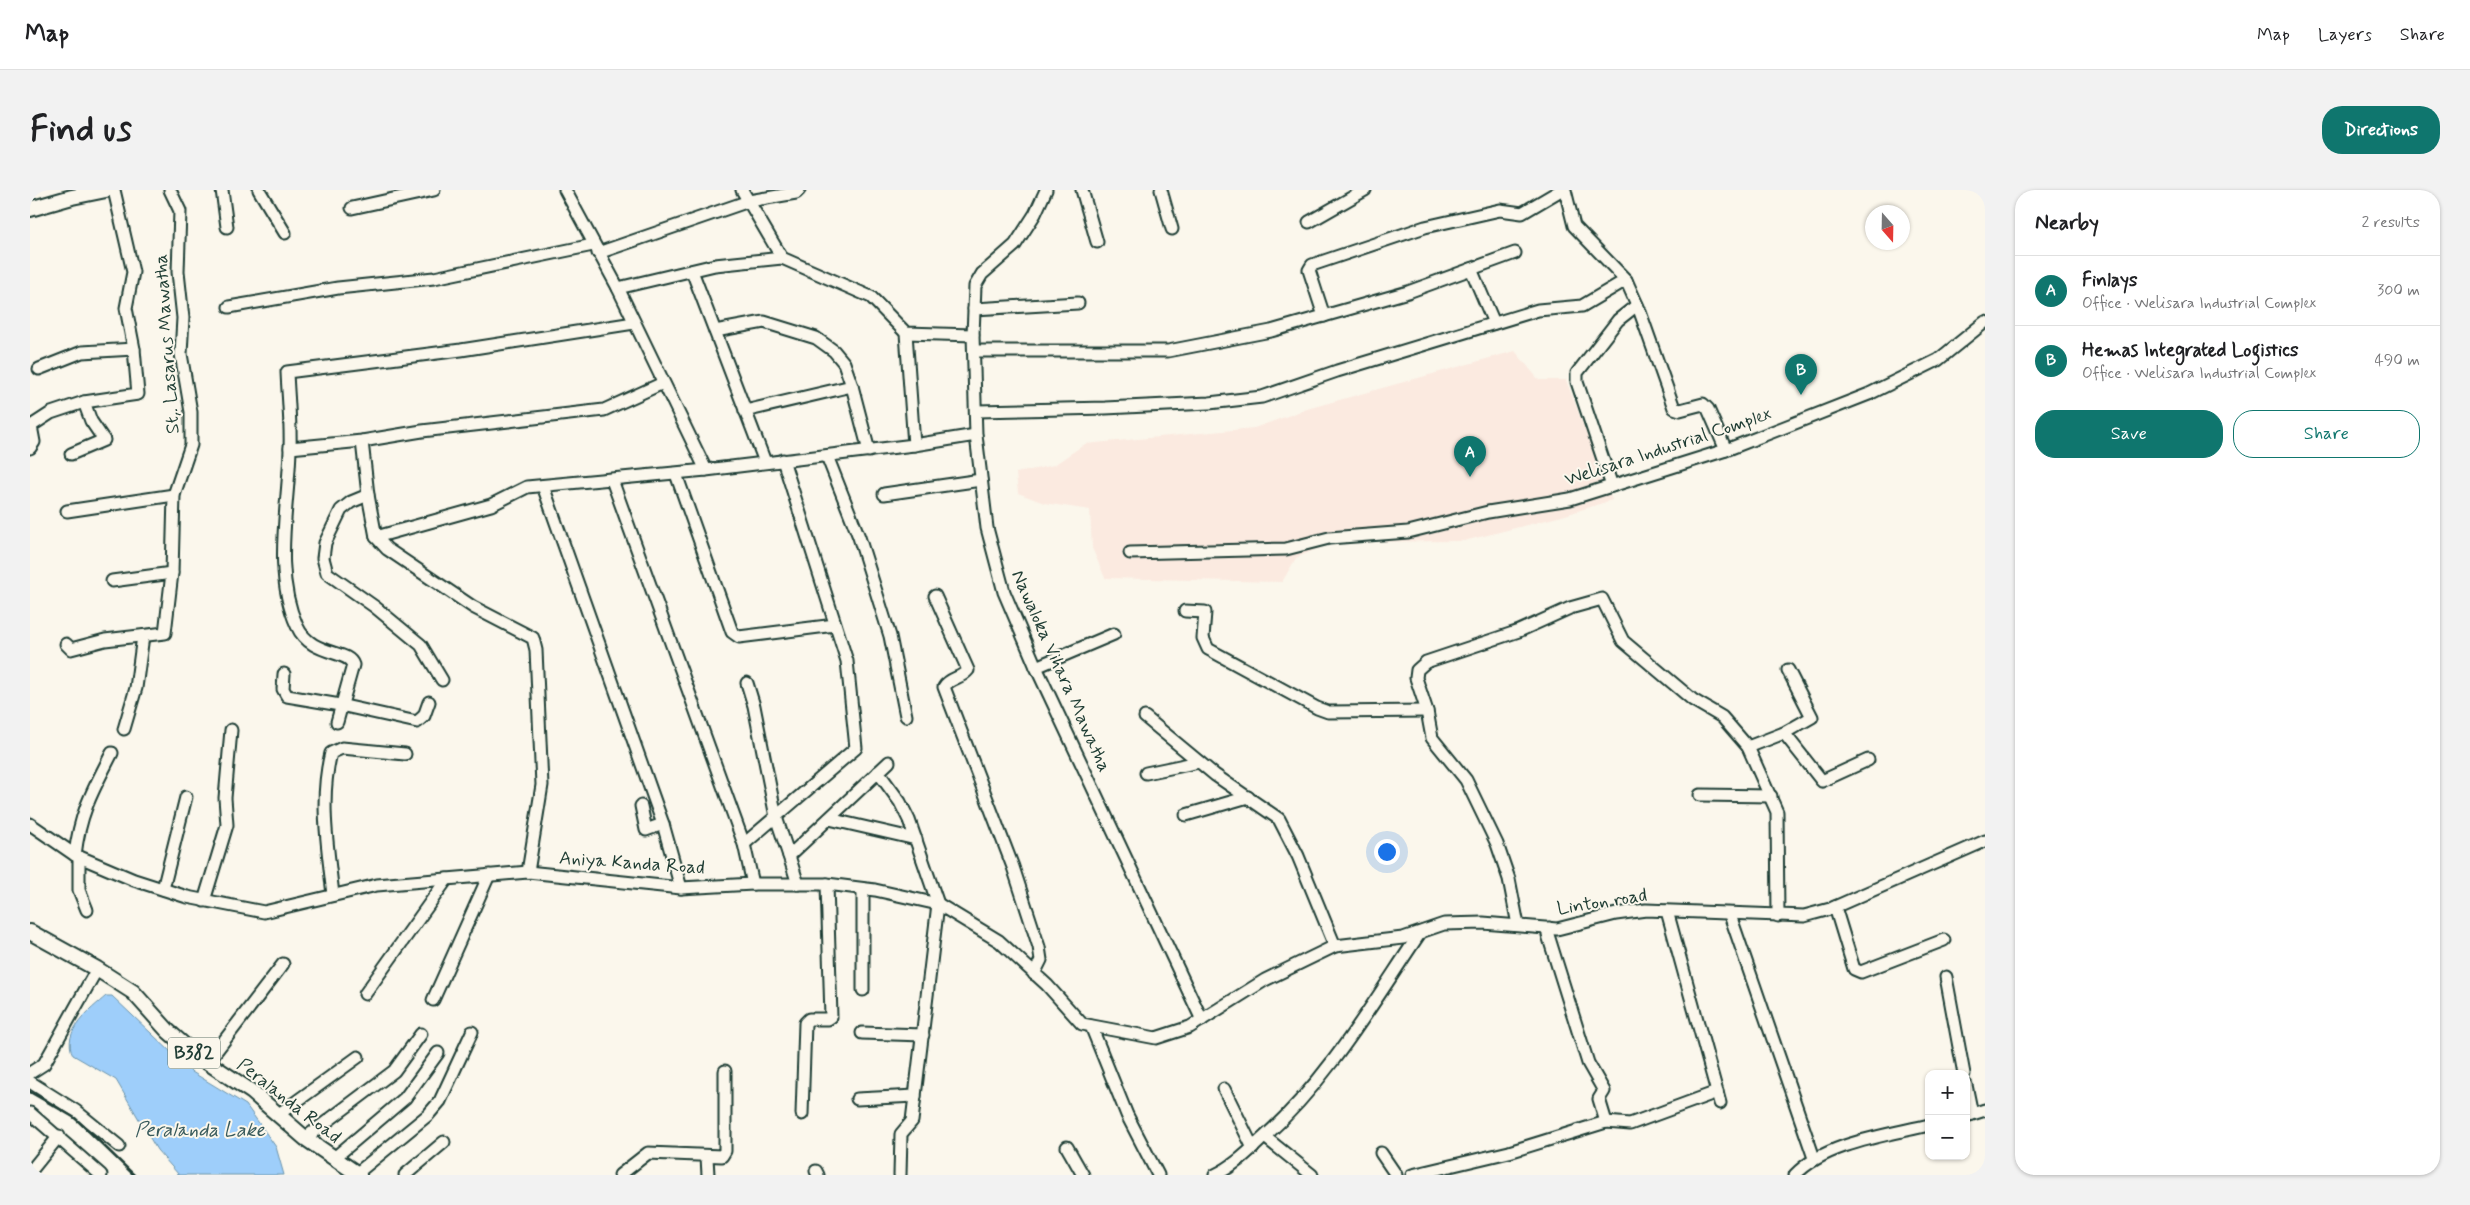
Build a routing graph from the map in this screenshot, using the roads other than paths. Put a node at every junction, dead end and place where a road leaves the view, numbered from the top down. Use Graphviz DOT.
graph roads {
  1 [pos="106,190"];
  2 [pos="114,190"];
  3 [pos="170,190"];
  4 [pos="222,190"];
  5 [pos="259,190"];
  6 [pos="434,190"];
  7 [pos="565,190"];
  8 [pos="742,190"];
  9 [pos="799,190"];
  10 [pos="1046,190"];
  11 [pos="1082,190"];
  12 [pos="1161,190"];
  13 [pos="1365,190"];
  14 [pos="1561,190"];
  15 [pos="1565,190"];
  16 [pos="71,193"];
  17 [pos="749,201"];
  18 [pos="352,208"];
  19 [pos="30,209"];
  20 [pos="1309,222"];
  21 [pos="226,227"];
  22 [pos="1172,229"];
  23 [pos="285,234"];
  24 [pos="1097,242"];
  25 [pos="595,249"];
  26 [pos="1515,254"];
  27 [pos="782,258"];
  28 [pos="1471,269"];
  29 [pos="692,271"];
  30 [pos="1626,280"];
  31 [pos="618,288"];
  32 [pos="1078,303"];
  33 [pos="1637,305"];
  34 [pos="228,307"];
  35 [pos="974,309"];
  36 [pos="1324,316"];
  37 [pos="1985,322"];
  38 [pos="634,323"];
  39 [pos="1494,323"];
  40 [pos="715,331"];
  41 [pos="906,332"];
  42 [pos="973,335"];
  43 [pos="134,349"];
  44 [pos="974,351"];
  45 [pos="39,369"];
  46 [pos="663,384"];
  47 [pos="852,386"];
  48 [pos="84,402"];
  49 [pos="745,411"];
  50 [pos="976,411"];
  51 [pos="976,435"];
  52 [pos="362,442"];
  53 [pos="914,445"];
  54 [pos="30,448"];
  55 [pos="290,448"];
  56 [pos="1726,450"];
  57 [pos="869,451"];
  58 [pos="71,454"];
  59 [pos="827,456"];
  60 [pos="783,460"];
  61 [pos="765,462"];
  62 [pos="706,470"];
  63 [pos="676,474"];
  64 [pos="612,480"];
  65 [pos="981,480"];
  66 [pos="543,486"];
  67 [pos="1612,486"];
  68 [pos="884,494"];
  69 [pos="174,495"];
  70 [pos="368,495"];
  71 [pos="67,511"];
  72 [pos="376,537"];
  73 [pos="1130,553"];
  74 [pos="172,573"];
  75 [pos="112,581"];
  76 [pos="935,596"];
  77 [pos="1185,611"];
  78 [pos="836,625"];
  79 [pos="1114,634"];
  80 [pos="143,636"];
  81 [pos="66,644"];
  82 [pos="1036,667"];
  83 [pos="1788,670"];
  84 [pos="284,674"];
  85 [pos="442,680"];
  86 [pos="747,683"];
  87 [pos="428,702"];
  88 [pos="340,705"];
  89 [pos="1427,711"];
  90 [pos="906,716"];
  91 [pos="1145,717"];
  92 [pos="337,722"];
  93 [pos="124,729"];
  94 [pos="231,730"];
  95 [pos="1784,733"];
  96 [pos="1748,747"];
  97 [pos="112,753"];
  98 [pos="405,754"];
  99 [pos="1868,760"];
  100 [pos="889,762"];
  101 [pos="1199,762"];
  102 [pos="878,772"];
  103 [pos="1146,773"];
  104 [pos="1700,795"];
  105 [pos="1772,796"];
  106 [pos="186,797"];
  107 [pos="1248,797"];
  108 [pos="641,806"];
  109 [pos="1186,815"];
  110 [pos="776,817"];
  111 [pos="829,819"];
  112 [pos="30,824"];
  113 [pos="663,824"];
  114 [pos="916,839"];
  115 [pos="1985,841"];
  116 [pos="744,844"];
  117 [pos="77,856"];
  118 [pos="789,856"];
  119 [pos="528,872"];
  120 [pos="489,875"];
  121 [pos="447,879"];
  122 [pos="754,884"];
  123 [pos="798,884"];
  124 [pos="827,884"];
  125 [pos="681,888"];
  126 [pos="163,889"];
  127 [pos="863,889"];
  128 [pos="334,895"];
  129 [pos="204,900"];
  130 [pos="938,904"];
  131 [pos="1835,907"];
  132 [pos="86,910"];
  133 [pos="1667,911"];
  134 [pos="1730,915"];
  135 [pos="1778,916"];
  136 [pos="1518,925"];
  137 [pos="1549,928"];
  138 [pos="30,932"];
  139 [pos="1420,933"];
  140 [pos="1944,940"];
  141 [pos="1335,946"];
  142 [pos="283,964"];
  143 [pos="97,969"];
  144 [pos="1034,974"];
  145 [pos="1946,977"];
  146 [pos="862,990"];
  147 [pos="365,994"];
  148 [pos="433,1000"];
  149 [pos="1202,1020"];
  150 [pos="1091,1026"];
  151 [pos="472,1032"];
  152 [pos="420,1034"];
  153 [pos="862,1034"];
  154 [pos="923,1035"];
  155 [pos="438,1053"];
  156 [pos="358,1057"];
  157 [pos="207,1063"];
  158 [pos="1963,1070"];
  159 [pos="725,1071"];
  160 [pos="30,1073"];
  161 [pos="30,1082"];
  162 [pos="1224,1090"];
  163 [pos="915,1096"];
  164 [pos="857,1099"];
  165 [pos="1985,1110"];
  166 [pos="30,1112"];
  167 [pos="279,1114"];
  168 [pos="802,1114"];
  169 [pos="1970,1115"];
  170 [pos="1606,1122"];
  171 [pos="1925,1126"];
  172 [pos="59,1136"];
  173 [pos="1265,1137"];
  174 [pos="306,1138"];
  175 [pos="444,1142"];
  176 [pos="119,1146"];
  177 [pos="1068,1146"];
  178 [pos="1253,1148"];
  179 [pos="1381,1154"];
  180 [pos="707,1156"];
  181 [pos="1814,1158"];
  182 [pos="333,1159"];
  183 [pos="30,1172"];
  184 [pos="1228,1172"];
  185 [pos="358,1174"];
  186 [pos="1798,1174"];
  187 [pos="101,1175"];
  188 [pos="405,1175"];
  189 [pos="620,1175"];
  190 [pos="708,1175"];
  191 [pos="900,1175"];
  192 [pos="1084,1175"];
  193 [pos="1158,1175"];
  194 [pos="1215,1175"];
  195 [pos="1312,1175"];
  196 [pos="1396,1175"];
  197 [pos="1412,1175"];
  1 -- 16 [label="main road"];
  2 -- 43 [label="street"];
  3 -- 69 [label="street, St,. Lasarus Mawatha"];
  4 -- 21 [label="street"];
  5 -- 23 [label="street"];
  6 -- 18 [label="street"];
  7 -- 25 [label="street"];
  8 -- 17 [label="street"];
  9 -- 17 [label="street"];
  10 -- 35 [label="street, Nawaloka Vihara Mawatha"];
  11 -- 24 [label="street"];
  12 -- 22 [label="street"];
  13 -- 20 [label="street"];
  14 -- 36 [label="street"];
  15 -- 30 [label="street"];
  16 -- 19 [label="main road"];
  17 -- 25 [label="street"];
  17 -- 27 [label="street"];
  25 -- 31 [label="street"];
  25 -- 34 [label="street"];
  26 -- 28 [label="street"];
  27 -- 29 [label="street"];
  27 -- 41 [label="street"];
  28 -- 36 [label="street"];
  28 -- 39 [label="street"];
  29 -- 31 [label="street"];
  29 -- 40 [label="street"];
  30 -- 33 [label="street"];
  30 -- 39 [label="street"];
  31 -- 38 [label="street"];
  32 -- 35 [label="street"];
  33 -- 56 [label="street"];
  33 -- 67 [label="street"];
  35 -- 42 [label="street, Nawaloka Vihara Mawatha"];
  36 -- 44 [label="street"];
  37 -- 56 [label="street, Welisara Industrial Complex"];
  38 -- 46 [label="street"];
  38 -- 55 [label="street"];
  39 -- 50 [label="street"];
  40 -- 47 [label="street"];
  40 -- 49 [label="street"];
  41 -- 42 [label="street"];
  41 -- 53 [label="street"];
  42 -- 44 [label="street, Nawaloka Vihara Mawatha"];
  43 -- 45 [label="street"];
  43 -- 48 [label="street"];
  44 -- 50 [label="street, Nawaloka Vihara Mawatha"];
  46 -- 52 [label="street"];
  46 -- 62 [label="street"];
  47 -- 49 [label="street"];
  47 -- 57 [label="street"];
  48 -- 54 [label="street"];
  48 -- 58 [label="street"];
  49 -- 61 [label="street"];
  50 -- 51 [label="street, Nawaloka Vihara Mawatha"];
  51 -- 53 [label="street"];
  51 -- 65 [label="street, Nawaloka Vihara Mawatha"];
  52 -- 55 [label="street"];
  52 -- 70 [label="street"];
  53 -- 57 [label="street"];
  55 -- 88 [label="street"];
  56 -- 67 [label="street, Welisara Industrial Complex"];
  57 -- 59 [label="street"];
  59 -- 60 [label="street"];
  59 -- 90 [label="street"];
  60 -- 61 [label="street"];
  60 -- 78 [label="street"];
  61 -- 62 [label="street"];
  62 -- 63 [label="street"];
  63 -- 64 [label="street"];
  63 -- 78 [label="street"];
  64 -- 66 [label="street"];
  64 -- 116 [label="street"];
  65 -- 68 [label="street"];
  65 -- 82 [label="street, Nawaloka Vihara Mawatha"];
  66 -- 72 [label="street"];
  66 -- 113 [label="street"];
  67 -- 73 [label="street, Welisara Industrial Complex"];
  69 -- 71 [label="street"];
  69 -- 74 [label="street, St,. Lasarus Mawatha"];
  70 -- 72 [label="street"];
  70 -- 85 [label="street"];
  72 -- 119 [label="street"];
  74 -- 75 [label="street"];
  74 -- 80 [label="street, St,. Lasarus Mawatha"];
  76 -- 144 [label="street"];
  77 -- 89 [label="street"];
  78 -- 110 [label="street"];
  79 -- 82 [label="street"];
  80 -- 81 [label="street, St,. Lasarus Mawatha"];
  80 -- 93 [label="street"];
  82 -- 149 [label="street, Nawaloka Vihara Mawatha"];
  83 -- 95 [label="street"];
  84 -- 88 [label="street"];
  86 -- 110 [label="street"];
  87 -- 88 [label="street"];
  88 -- 92 [label="street"];
  89 -- 96 [label="street"];
  89 -- 136 [label="street"];
  91 -- 101 [label="street"];
  94 -- 129 [label="street"];
  95 -- 96 [label="street"];
  95 -- 99 [label="street"];
  96 -- 105 [label="street"];
  97 -- 117 [label="street"];
  98 -- 128 [label="street"];
  100 -- 102 [label="street"];
  101 -- 103 [label="street"];
  101 -- 107 [label="street"];
  102 -- 111 [label="street"];
  102 -- 114 [label="street"];
  104 -- 105 [label="street"];
  105 -- 135 [label="street"];
  106 -- 126 [label="street"];
  107 -- 109 [label="street"];
  107 -- 141 [label="street"];
  108 -- 113 [label="street"];
  110 -- 116 [label="street"];
  110 -- 118 [label="street"];
  111 -- 114 [label="street"];
  111 -- 118 [label="street"];
  112 -- 117 [label="street, Aniya Kanda Road"];
  113 -- 125 [label="street"];
  114 -- 130 [label="street"];
  115 -- 131 [label="street, Linton road"];
  116 -- 122 [label="street"];
  117 -- 126 [label="street, Aniya Kanda Road"];
  117 -- 132 [label="street"];
  118 -- 123 [label="street"];
  119 -- 120 [label="street, Aniya Kanda Road"];
  119 -- 125 [label="street, Aniya Kanda Road"];
  120 -- 121 [label="street, Aniya Kanda Road"];
  120 -- 148 [label="street"];
  121 -- 128 [label="street, Aniya Kanda Road"];
  121 -- 147 [label="street"];
  122 -- 123 [label="street, Aniya Kanda Road"];
  122 -- 125 [label="street, Aniya Kanda Road"];
  123 -- 124 [label="street, Aniya Kanda Road"];
  124 -- 127 [label="street, Aniya Kanda Road"];
  124 -- 168 [label="street"];
  126 -- 129 [label="street, Aniya Kanda Road"];
  127 -- 130 [label="street, Aniya Kanda Road"];
  127 -- 146 [label="street"];
  128 -- 129 [label="street, Aniya Kanda Road"];
  130 -- 144 [label="street, Aniya Kanda Road"];
  130 -- 154 [label="street"];
  131 -- 135 [label="street, Linton road"];
  131 -- 140 [label="street"];
  133 -- 134 [label="street, Linton road"];
  133 -- 137 [label="street, Linton road"];
  133 -- 170 [label="street"];
  134 -- 135 [label="street, Linton road"];
  134 -- 181 [label="street"];
  136 -- 137 [label="street, Linton road"];
  136 -- 139 [label="street, Linton road"];
  137 -- 170 [label="street"];
  138 -- 143 [label="main road, Peralanda Road / B382"];
  139 -- 141 [label="street, Linton road"];
  139 -- 173 [label="street"];
  141 -- 149 [label="street, Linton road"];
  142 -- 157 [label="street"];
  143 -- 157 [label="main road, Peralanda Road / B382"];
  143 -- 160 [label="street"];
  144 -- 150 [label="street, Aniya Kanda Road"];
  145 -- 158 [label="street"];
  149 -- 150 [label="street, Aniya Kanda Road"];
  150 -- 193 [label="street"];
  151 -- 185 [label="street"];
  152 -- 174 [label="street"];
  153 -- 154 [label="street"];
  154 -- 163 [label="street"];
  155 -- 182 [label="street"];
  156 -- 167 [label="street"];
  157 -- 167 [label="main road, Peralanda Road / B382"];
  159 -- 180 [label="street"];
  161 -- 176 [label="street"];
  162 -- 178 [label="street"];
  163 -- 164 [label="street"];
  163 -- 191 [label="street"];
  165 -- 169 [label="street"];
  166 -- 172 [label="street"];
  167 -- 174 [label="main road, Peralanda Road / B382"];
  170 -- 197 [label="street"];
  171 -- 181 [label="street"];
  172 -- 183 [label="street"];
  172 -- 187 [label="street"];
  173 -- 178 [label="street"];
  173 -- 195 [label="street"];
  174 -- 182 [label="main road, Peralanda Road / B382"];
  175 -- 188 [label="street"];
  177 -- 192 [label="street"];
  178 -- 184 [label="street"];
  179 -- 196 [label="street"];
  180 -- 189 [label="street"];
  180 -- 190 [label="street"];
  181 -- 186 [label="street"];
  182 -- 185 [label="main road, Peralanda Road / B382"];
  184 -- 194 [label="street"];
}
